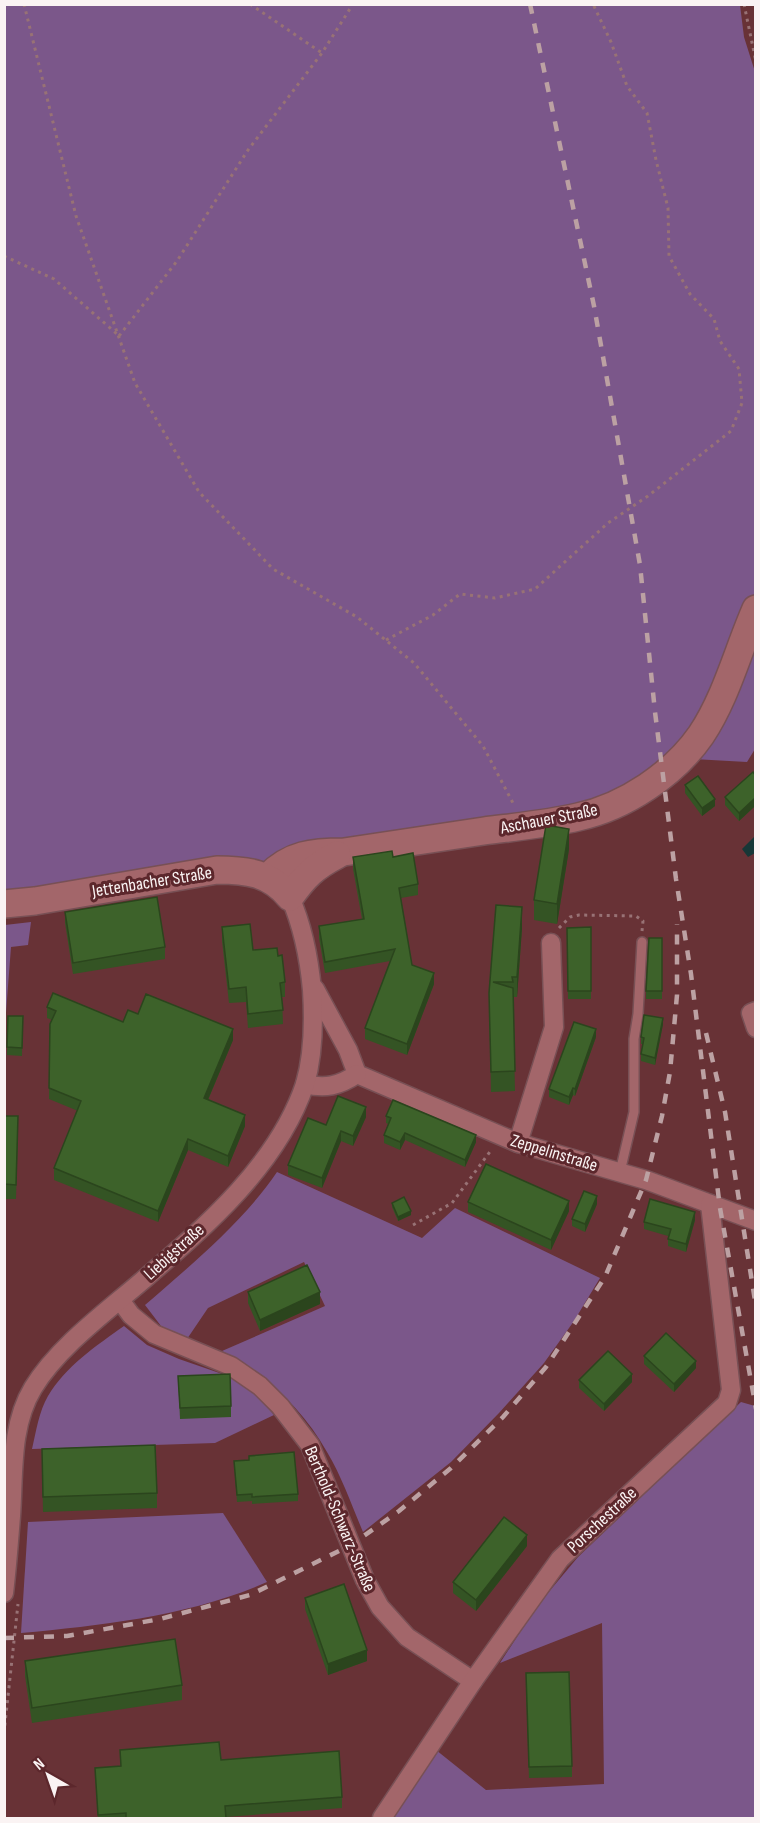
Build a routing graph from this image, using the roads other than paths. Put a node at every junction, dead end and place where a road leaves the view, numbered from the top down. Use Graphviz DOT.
graph roads {
  1 [pos="756,609"];
  2 [pos="344,852"];
  3 [pos="268,877"];
  4 [pos="291,897"];
  5 [pos="4,904"];
  6 [pos="642,942"];
  7 [pos="550,943"];
  8 [pos="311,982"];
  9 [pos="756,1011"];
  10 [pos="756,1028"];
  11 [pos="357,1074"];
  12 [pos="304,1084"];
  13 [pos="518,1143"];
  14 [pos="620,1172"];
  15 [pos="710,1204"];
  16 [pos="756,1221"];
  17 [pos="120,1300"];
  18 [pos="8,1519"];
  19 [pos="11,1598"];
  20 [pos="473,1681"];
  21 [pos="382,1818"];
  1 -- 2 [label="street, Aschauer Straße"];
  2 -- 3 [label="street, Aschauer Straße"];
  2 -- 4 [label="street, Aschauer Straße"];
  3 -- 4 [label="street, Jettenbacher Straße"];
  3 -- 5 [label="street, Jettenbacher Straße"];
  4 -- 8 [label="street, Liebigstraße"];
  6 -- 14 [label="lane"];
  7 -- 13 [label="street"];
  8 -- 11 [label="street"];
  8 -- 12 [label="street, Liebigstraße"];
  9 -- 10 [label="street"];
  11 -- 12 [label="street"];
  11 -- 13 [label="street, Zeppelinstraße"];
  12 -- 17 [label="street, Liebigstraße"];
  13 -- 14 [label="street, Zeppelinstraße"];
  14 -- 15 [label="street, Zeppelinstraße"];
  15 -- 16 [label="street, Zeppelinstraße"];
  15 -- 20 [label="street, Porschestraße"];
  17 -- 18 [label="street, Liebigstraße"];
  17 -- 20 [label="street, Berthold-Schwarz-Straße"];
  18 -- 19 [label="street, Liebigstraße"];
  20 -- 21 [label="street, Porschestraße"];
}
